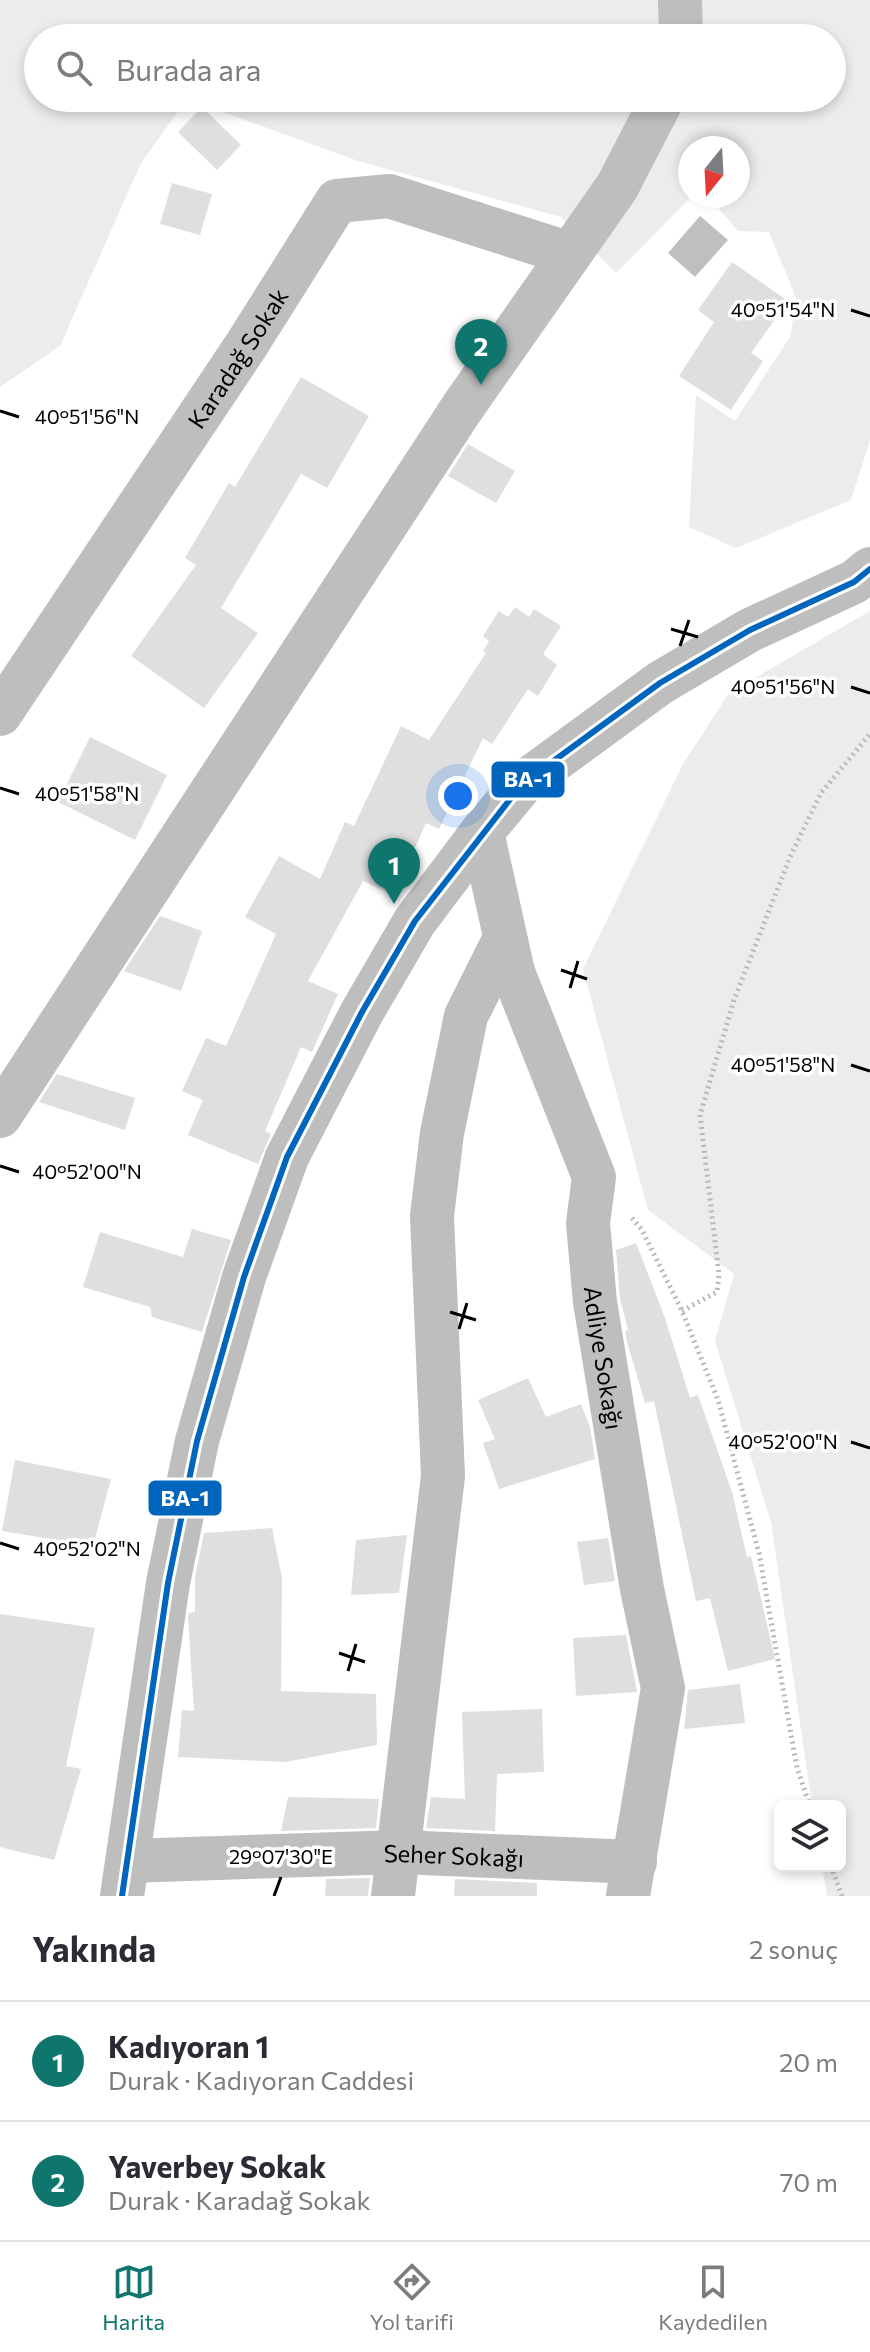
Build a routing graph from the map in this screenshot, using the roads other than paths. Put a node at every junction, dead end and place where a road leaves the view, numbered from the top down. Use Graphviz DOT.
graph roads {
  1 [pos="680,0"];
  2 [pos="681,24"];
  3 [pos="656,112"];
  4 [pos="570,254"];
  5 [pos="870,569"];
  6 [pos="0,714"];
  7 [pos="482,832"];
  8 [pos="505,938"];
  9 [pos="0,1116"];
  10 [pos="400,1852"];
  11 [pos="125,1879"];
  12 [pos="632,1879"];
  13 [pos="393,1896"];
  1 -- 2 [label="street"];
  3 -- 4 [label="street"];
  4 -- 6 [label="street, Karadağ Sokak"];
  4 -- 9 [label="street"];
  5 -- 7 [label="street"];
  7 -- 8 [label="street, Adliye Sokağı"];
  7 -- 11 [label="street"];
  8 -- 10 [label="street"];
  8 -- 12 [label="street, Adliye Sokağı"];
  10 -- 11 [label="street, Seher Sokağı"];
  10 -- 12 [label="street, Seher Sokağı"];
  10 -- 13 [label="street"];
}
